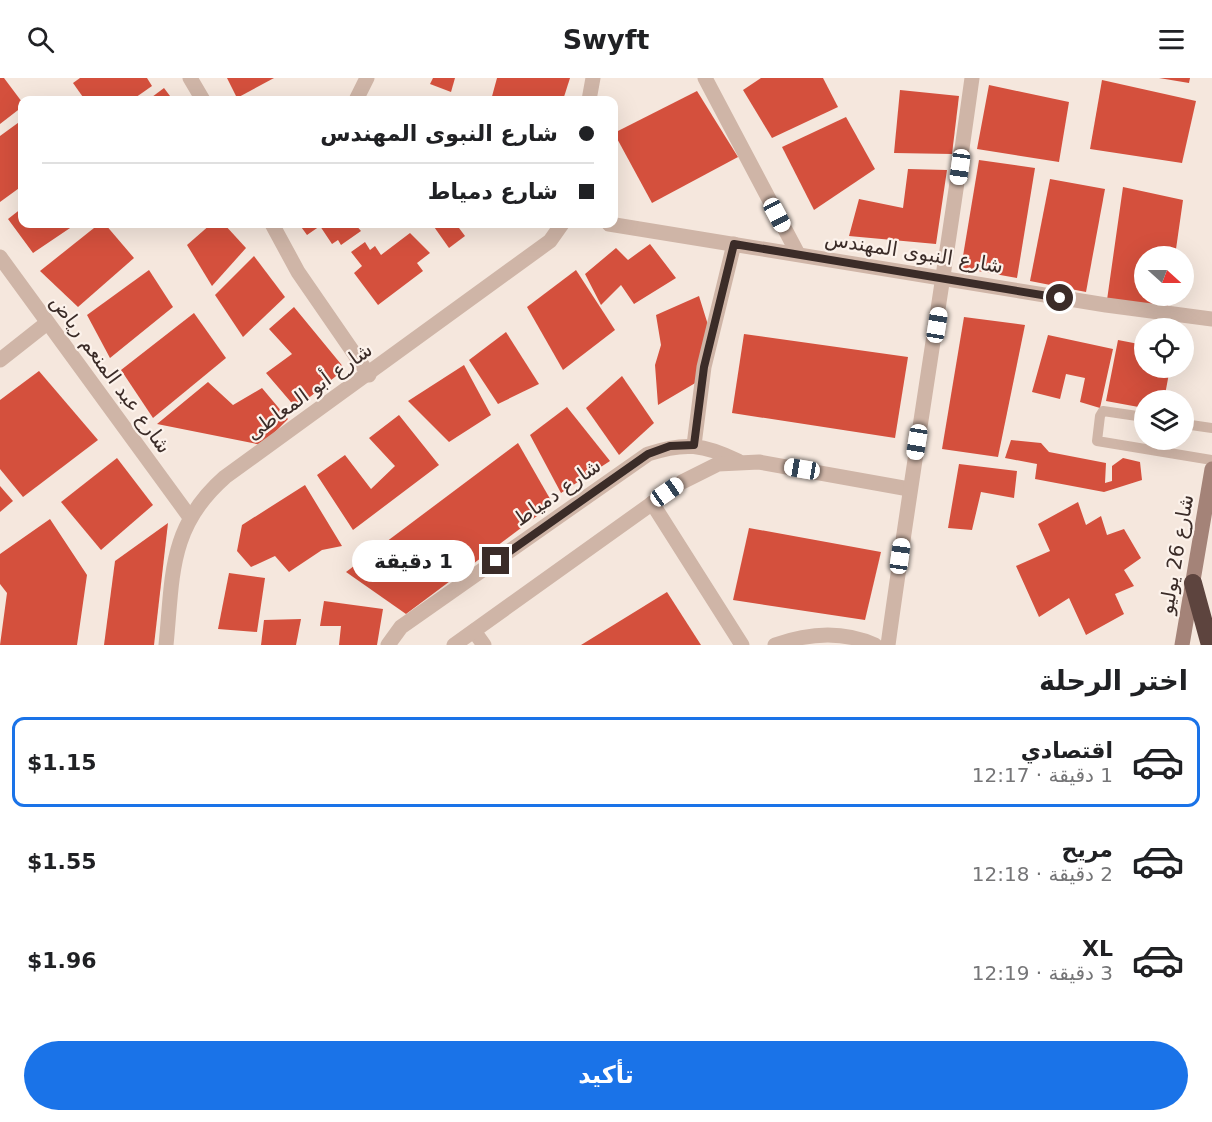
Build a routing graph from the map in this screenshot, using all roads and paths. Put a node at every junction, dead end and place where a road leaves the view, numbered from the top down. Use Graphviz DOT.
graph roads {
  1 [pos="190,78"];
  2 [pos="367,78"];
  3 [pos="593,78"];
  4 [pos="705,78"];
  5 [pos="972,78"];
  6 [pos="201,96"];
  7 [pos="358,96"];
  8 [pos="590,96"];
  9 [pos="618,225"];
  10 [pos="274,228"];
  11 [pos="559,228"];
  12 [pos="734,244"];
  13 [pos="798,254"];
  14 [pos="0,257"];
  15 [pos="945,279"];
  16 [pos="1212,319"];
  17 [pos="47,323"];
  18 [pos="0,360"];
  19 [pos="369,375"];
  20 [pos="1134,416"];
  21 [pos="1194,425"];
  22 [pos="1212,428"];
  23 [pos="694,445"];
  24 [pos="1134,448"];
  25 [pos="1146,450"];
  26 [pos="1212,460"];
  27 [pos="738,461"];
  28 [pos="1212,469"];
  29 [pos="909,489"];
  30 [pos="652,503"];
  31 [pos="189,516"];
  32 [pos="1193,583"];
  33 [pos="474,631"];
  34 [pos="166,645"];
  35 [pos="387,645"];
  36 [pos="454,645"];
  37 [pos="484,645"];
  38 [pos="742,645"];
  39 [pos="775,645"];
  40 [pos="874,645"];
  41 [pos="888,645"];
  42 [pos="1182,645"];
  43 [pos="1210,645"];
  1 -- 6 [label="street"];
  2 -- 7 [label="street"];
  3 -- 8 [label="street"];
  4 -- 13 [label="street"];
  5 -- 15 [label="street"];
  9 -- 12 [label="street, شارع النبوى المهندس"];
  10 -- 19 [label="street"];
  11 -- 19 [label="street, شارع أبو المعاطى"];
  12 -- 13 [label="street, شارع النبوى المهندس"];
  12 -- 23 [label="street"];
  13 -- 15 [label="street, شارع النبوى المهندس"];
  14 -- 17 [label="street, شارع عبد المنعم رياض"];
  15 -- 16 [label="street, شارع النبوى المهندس"];
  15 -- 29 [label="street"];
  17 -- 18 [label="street"];
  17 -- 31 [label="street, شارع عبد المنعم رياض"];
  19 -- 31 [label="street, شارع أبو المعاطى"];
  20 -- 24 [label="lane"];
  21 -- 22 [label="lane"];
  23 -- 27 [label="street, شارع دمياط"];
  23 -- 35 [label="street, شارع دمياط"];
  25 -- 26 [label="lane"];
  27 -- 29 [label="street, شارع دمياط"];
  27 -- 30 [label="street, شارع دمياط"];
  28 -- 32 [label="main road, شارع 26 يوليو"];
  29 -- 41 [label="street"];
  30 -- 33 [label="street, شارع دمياط"];
  30 -- 38 [label="street"];
  31 -- 34 [label="street, شارع أبو المعاطى"];
  32 -- 42 [label="main road, شارع 26 يوليو"];
  32 -- 43 [label="highway"];
  33 -- 36 [label="street, شارع دمياط"];
  33 -- 37 [label="street"];
  39 -- 40 [label="street"];
}
